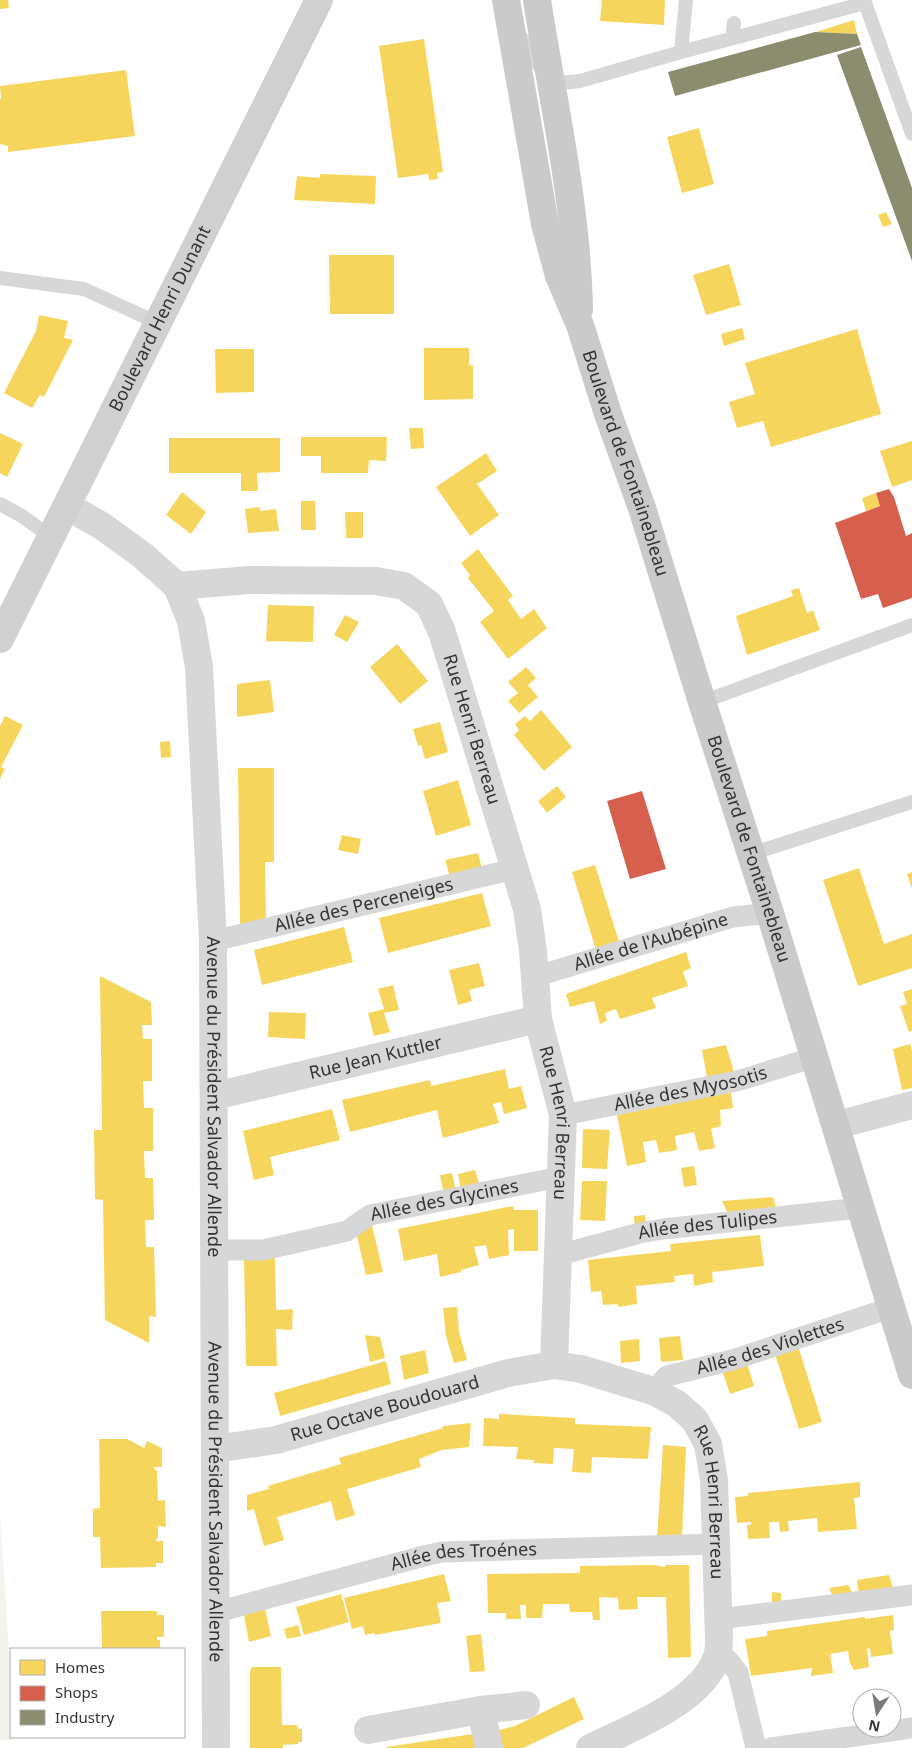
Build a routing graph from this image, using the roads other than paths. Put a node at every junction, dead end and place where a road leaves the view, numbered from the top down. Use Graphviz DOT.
graph roads {
  1 [pos="320,0"];
  2 [pos="537,0"];
  3 [pos="686,0"];
  4 [pos="864,1"];
  5 [pos="507,8"];
  6 [pos="734,23"];
  7 [pos="732,38"];
  8 [pos="681,52"];
  9 [pos="550,84"];
  10 [pos="912,134"];
  11 [pos="0,278"];
  12 [pos="158,323"];
  13 [pos="580,325"];
  14 [pos="0,504"];
  15 [pos="67,506"];
  16 [pos="52,536"];
  17 [pos="177,586"];
  18 [pos="912,625"];
  19 [pos="0,639"];
  20 [pos="702,702"];
  21 [pos="912,802"];
  22 [pos="751,854"];
  23 [pos="514,870"];
  24 [pos="770,913"];
  25 [pos="213,940"];
  26 [pos="534,977"];
  27 [pos="538,1019"];
  28 [pos="815,1057"];
  29 [pos="214,1096"];
  30 [pos="912,1105"];
  31 [pos="563,1115"];
  32 [pos="836,1125"];
  33 [pos="560,1176"];
  34 [pos="860,1208"];
  35 [pos="214,1250"];
  36 [pos="559,1255"];
  37 [pos="890,1308"];
  38 [pos="554,1365"];
  39 [pos="912,1375"];
  40 [pos="653,1392"];
  41 [pos="215,1449"];
  42 [pos="716,1544"];
  43 [pos="912,1595"];
  44 [pos="217,1612"];
  45 [pos="719,1619"];
  46 [pos="718,1656"];
  47 [pos="526,1705"];
  48 [pos="481,1710"];
  49 [pos="912,1728"];
  50 [pos="368,1730"];
  51 [pos="216,1748"];
  52 [pos="489,1748"];
  53 [pos="590,1748"];
  54 [pos="756,1748"];
  55 [pos="771,1748"];
  1 -- 12 [label="main road, Boulevard Henri Dunant"];
  2 -- 9 [label="main road, Boulevard de Fontainebleau"];
  3 -- 8 [label="lane"];
  4 -- 7 [label="lane"];
  4 -- 10 [label="lane"];
  5 -- 9 [label="lane"];
  5 -- 13 [label="main road, Boulevard de Fontainebleau"];
  6 -- 7 [label="lane"];
  7 -- 8 [label="lane"];
  8 -- 9 [label="lane"];
  9 -- 13 [label="main road, Boulevard de Fontainebleau"];
  11 -- 12 [label="lane"];
  12 -- 15 [label="main road, Boulevard Henri Dunant"];
  13 -- 20 [label="main road, Boulevard de Fontainebleau"];
  14 -- 16 [label="lane"];
  15 -- 16 [label="main road, Boulevard Henri Dunant"];
  15 -- 17 [label="street, Avenue du Président Salvador Allende"];
  16 -- 19 [label="main road, Boulevard Henri Dunant"];
  17 -- 23 [label="street, Rue Henri Berreau"];
  17 -- 25 [label="street, Avenue du Président Salvador Allende"];
  18 -- 20 [label="lane"];
  20 -- 22 [label="main road, Boulevard de Fontainebleau"];
  21 -- 22 [label="lane"];
  22 -- 24 [label="main road, Boulevard de Fontainebleau"];
  23 -- 25 [label="street, Allée des Perceneiges"];
  23 -- 26 [label="street, Rue Henri Berreau"];
  24 -- 26 [label="street, Allée de l'Aubépine"];
  24 -- 28 [label="main road, Boulevard de Fontainebleau"];
  25 -- 29 [label="street, Avenue du Président Salvador Allende"];
  26 -- 27 [label="street, Rue Henri Berreau"];
  27 -- 29 [label="street, Rue Jean Kuttler"];
  27 -- 31 [label="street, Rue Henri Berreau"];
  28 -- 31 [label="street, Allée des Myosotis"];
  28 -- 32 [label="main road, Boulevard de Fontainebleau"];
  29 -- 35 [label="street, Avenue du Président Salvador Allende"];
  30 -- 32 [label="street"];
  31 -- 33 [label="street, Rue Henri Berreau"];
  32 -- 34 [label="main road, Boulevard de Fontainebleau"];
  33 -- 35 [label="street, Allée des Glycines"];
  33 -- 36 [label="street, Rue Henri Berreau"];
  34 -- 36 [label="street, Allée des Tulipes"];
  34 -- 37 [label="main road, Boulevard de Fontainebleau"];
  35 -- 41 [label="street, Avenue du Président Salvador Allende"];
  36 -- 38 [label="street, Rue Henri Berreau"];
  37 -- 39 [label="main road, Boulevard de Fontainebleau"];
  37 -- 40 [label="street, Allée des Violettes"];
  38 -- 40 [label="street, Rue Henri Berreau"];
  38 -- 41 [label="street, Rue Octave Boudouard"];
  40 -- 42 [label="street, Rue Henri Berreau"];
  41 -- 44 [label="street, Avenue du Président Salvador Allende"];
  42 -- 44 [label="street, Allée des Troénes"];
  42 -- 45 [label="street, Rue Henri Berreau"];
  43 -- 45 [label="street"];
  44 -- 51 [label="street, Avenue du Président Salvador Allende"];
  45 -- 46 [label="street, Rue Henri Berreau"];
  46 -- 53 [label="street"];
  46 -- 54 [label="street"];
  47 -- 48 [label="street"];
  48 -- 50 [label="street"];
  48 -- 52 [label="street"];
  49 -- 55 [label="street"];
}
